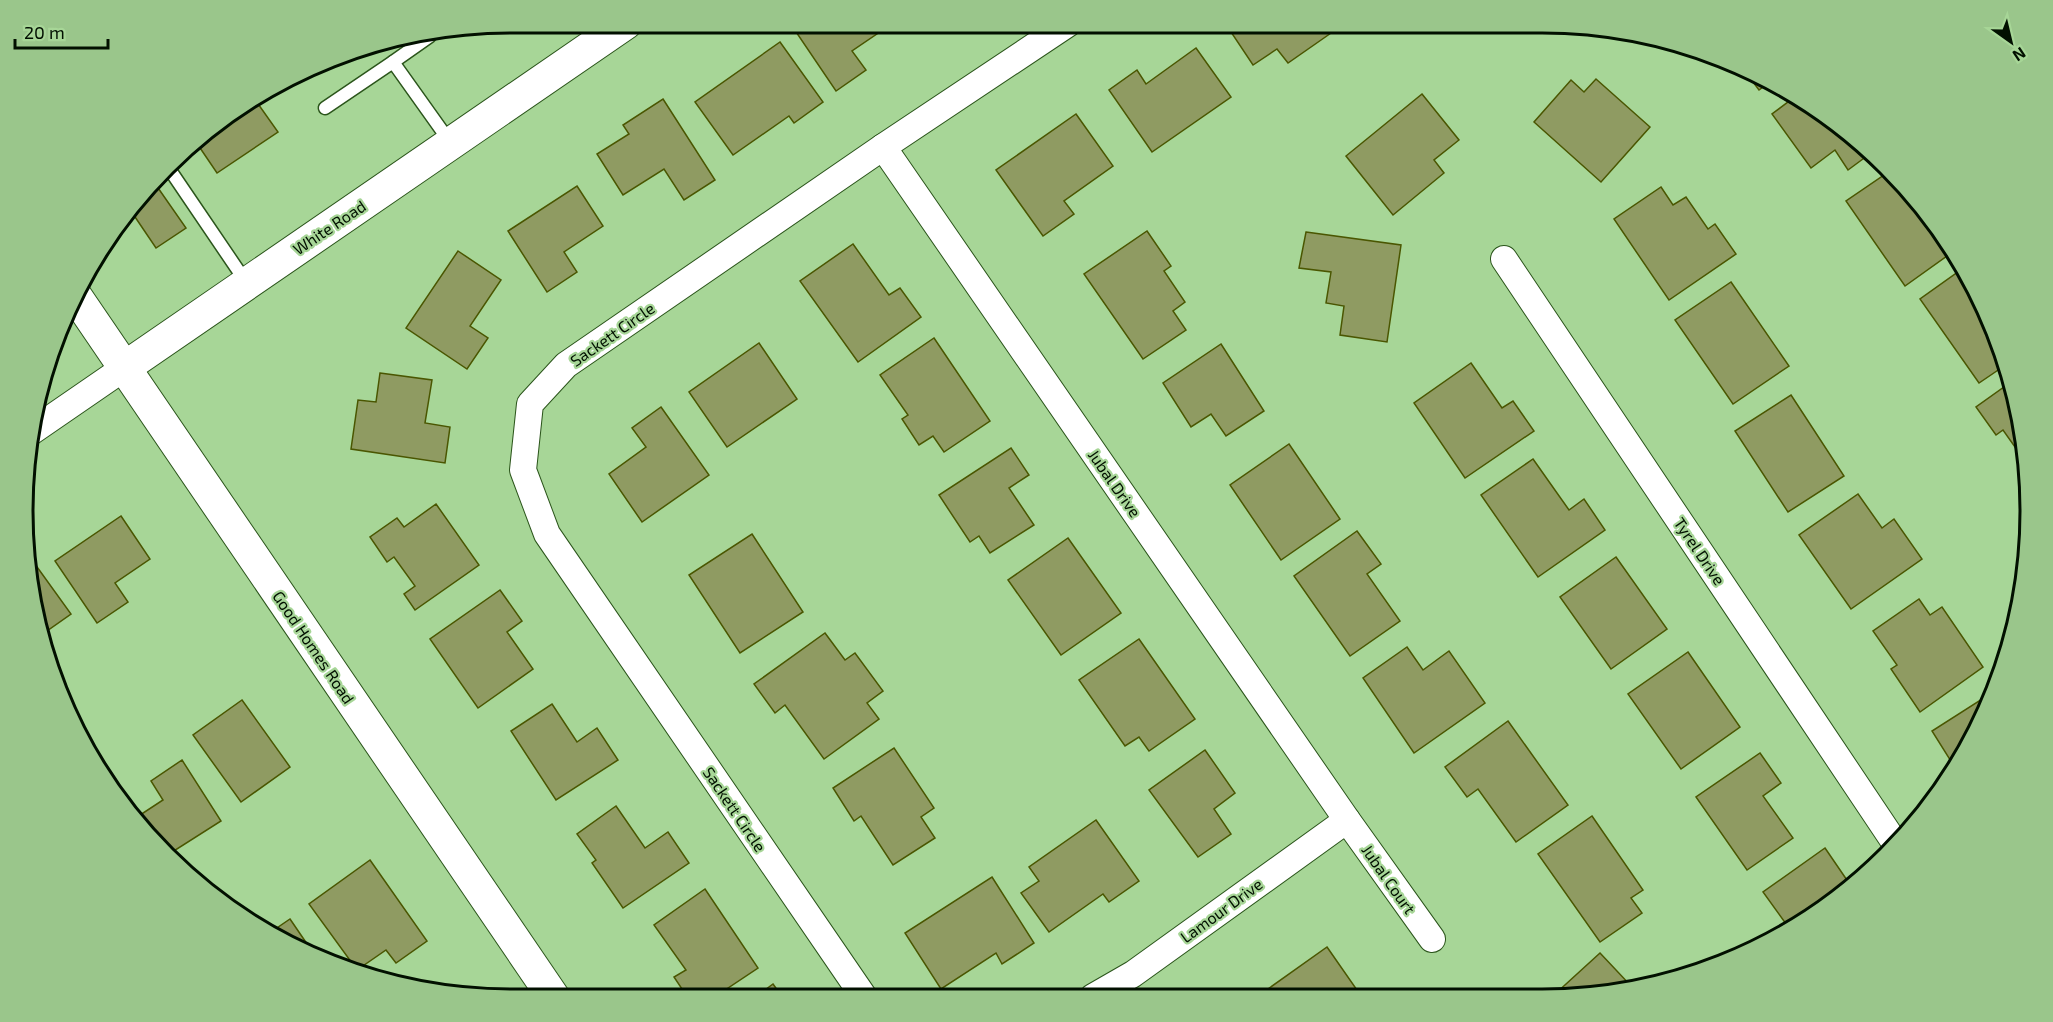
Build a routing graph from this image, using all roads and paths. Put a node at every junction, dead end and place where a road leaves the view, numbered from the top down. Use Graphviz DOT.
graph roads {
  1 [pos="611,33"];
  2 [pos="1054,33"];
  3 [pos="422,41"];
  4 [pos="393,62"];
  5 [pos="324,108"];
  6 [pos="450,143"];
  7 [pos="884,147"];
  8 [pos="172,174"];
  9 [pos="1504,259"];
  10 [pos="247,283"];
  11 [pos="81,303"];
  12 [pos="124,368"];
  13 [pos="41,425"];
  14 [pos="1347,820"];
  15 [pos="1891,837"];
  16 [pos="1432,939"];
  17 [pos="548,989"];
  18 [pos="859,989"];
  19 [pos="1107,989"];
  1 -- 6 [label="street, White Road"];
  2 -- 7 [label="street, Sackett Circle"];
  3 -- 4 [label="lane"];
  4 -- 5 [label="lane"];
  4 -- 6 [label="lane"];
  6 -- 10 [label="street, White Road"];
  7 -- 14 [label="street, Jubal Drive"];
  7 -- 18 [label="street, Sackett Circle"];
  8 -- 10 [label="lane"];
  9 -- 15 [label="street, Tyrel Drive"];
  10 -- 12 [label="street, White Road"];
  11 -- 12 [label="street, Good Homes Road"];
  12 -- 13 [label="street, White Road"];
  12 -- 17 [label="street, Good Homes Road"];
  14 -- 16 [label="street, Jubal Court"];
  14 -- 19 [label="street, Lamour Drive"];
}
